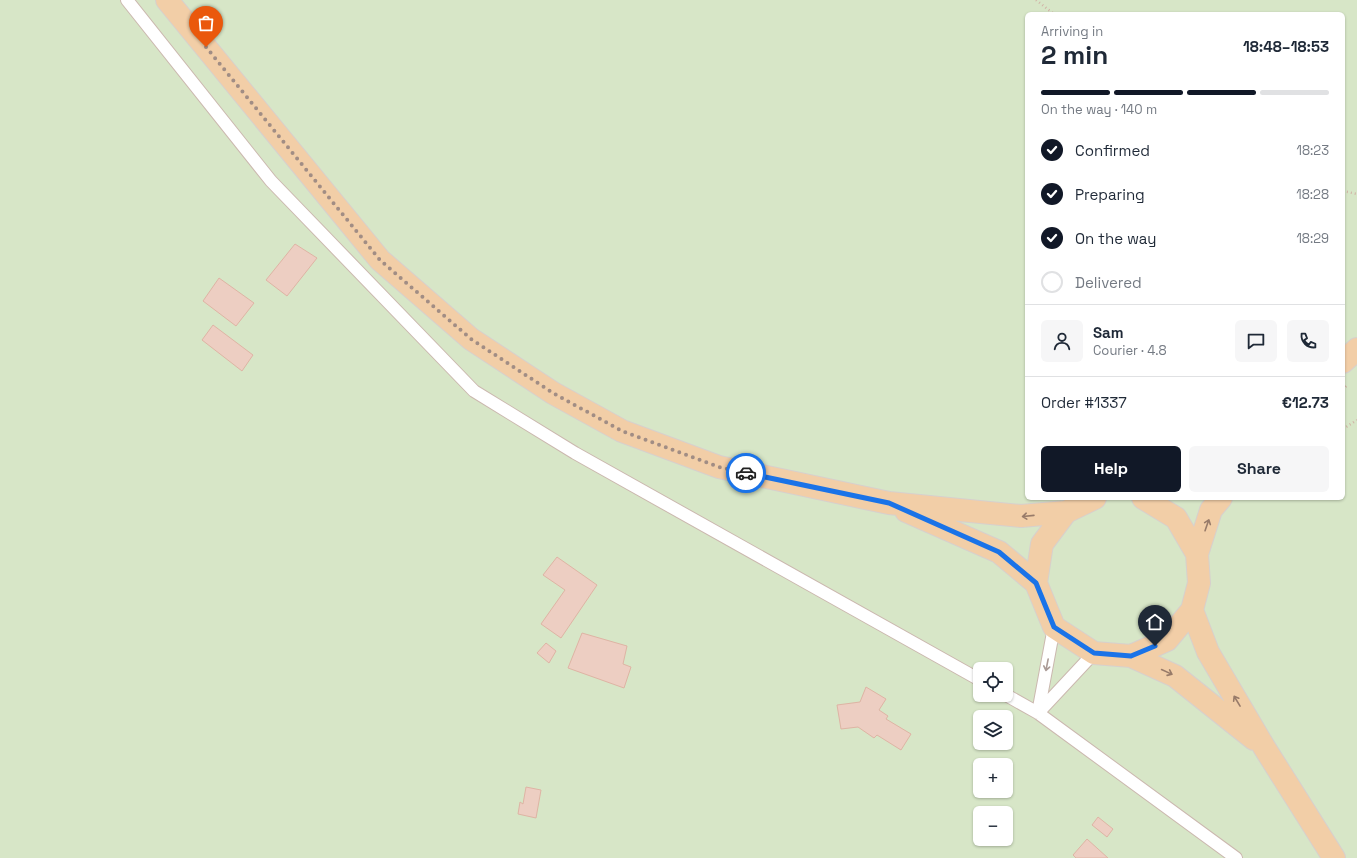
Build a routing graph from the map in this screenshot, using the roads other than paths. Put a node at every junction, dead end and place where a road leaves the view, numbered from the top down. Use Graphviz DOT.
graph roads {
  1 [pos="127,0"];
  2 [pos="167,0"];
  3 [pos="1357,350"];
  4 [pos="1345,360"];
  5 [pos="1091,500"];
  6 [pos="1146,500"];
  7 [pos="1220,500"];
  8 [pos="889,503"];
  9 [pos="1066,512"];
  10 [pos="1197,554"];
  11 [pos="1036,583"];
  12 [pos="1192,610"];
  13 [pos="1054,627"];
  14 [pos="1094,653"];
  15 [pos="1131,656"];
  16 [pos="973,676"];
  17 [pos="1013,699"];
  18 [pos="1038,712"];
  19 [pos="1264,747"];
  20 [pos="1236,858"];
  21 [pos="1334,858"];
  1 -- 16 [label="lane"];
  2 -- 8 [label="main road"];
  3 -- 4 [label="main road"];
  5 -- 9 [label="main road"];
  6 -- 10 [label="main road"];
  10 -- 7 [label="main road, one-way"];
  9 -- 8 [label="main road, one-way"];
  8 -- 11 [label="main road"];
  9 -- 11 [label="main road"];
  10 -- 12 [label="main road"];
  11 -- 13 [label="main road"];
  12 -- 15 [label="main road"];
  19 -- 12 [label="main road, one-way"];
  13 -- 14 [label="main road"];
  13 -- 18 [label="lane, one-way"];
  14 -- 15 [label="main road"];
  14 -- 18 [label="lane"];
  15 -- 19 [label="main road, one-way"];
  17 -- 18 [label="lane"];
  18 -- 20 [label="lane"];
  19 -- 21 [label="main road"];
}
